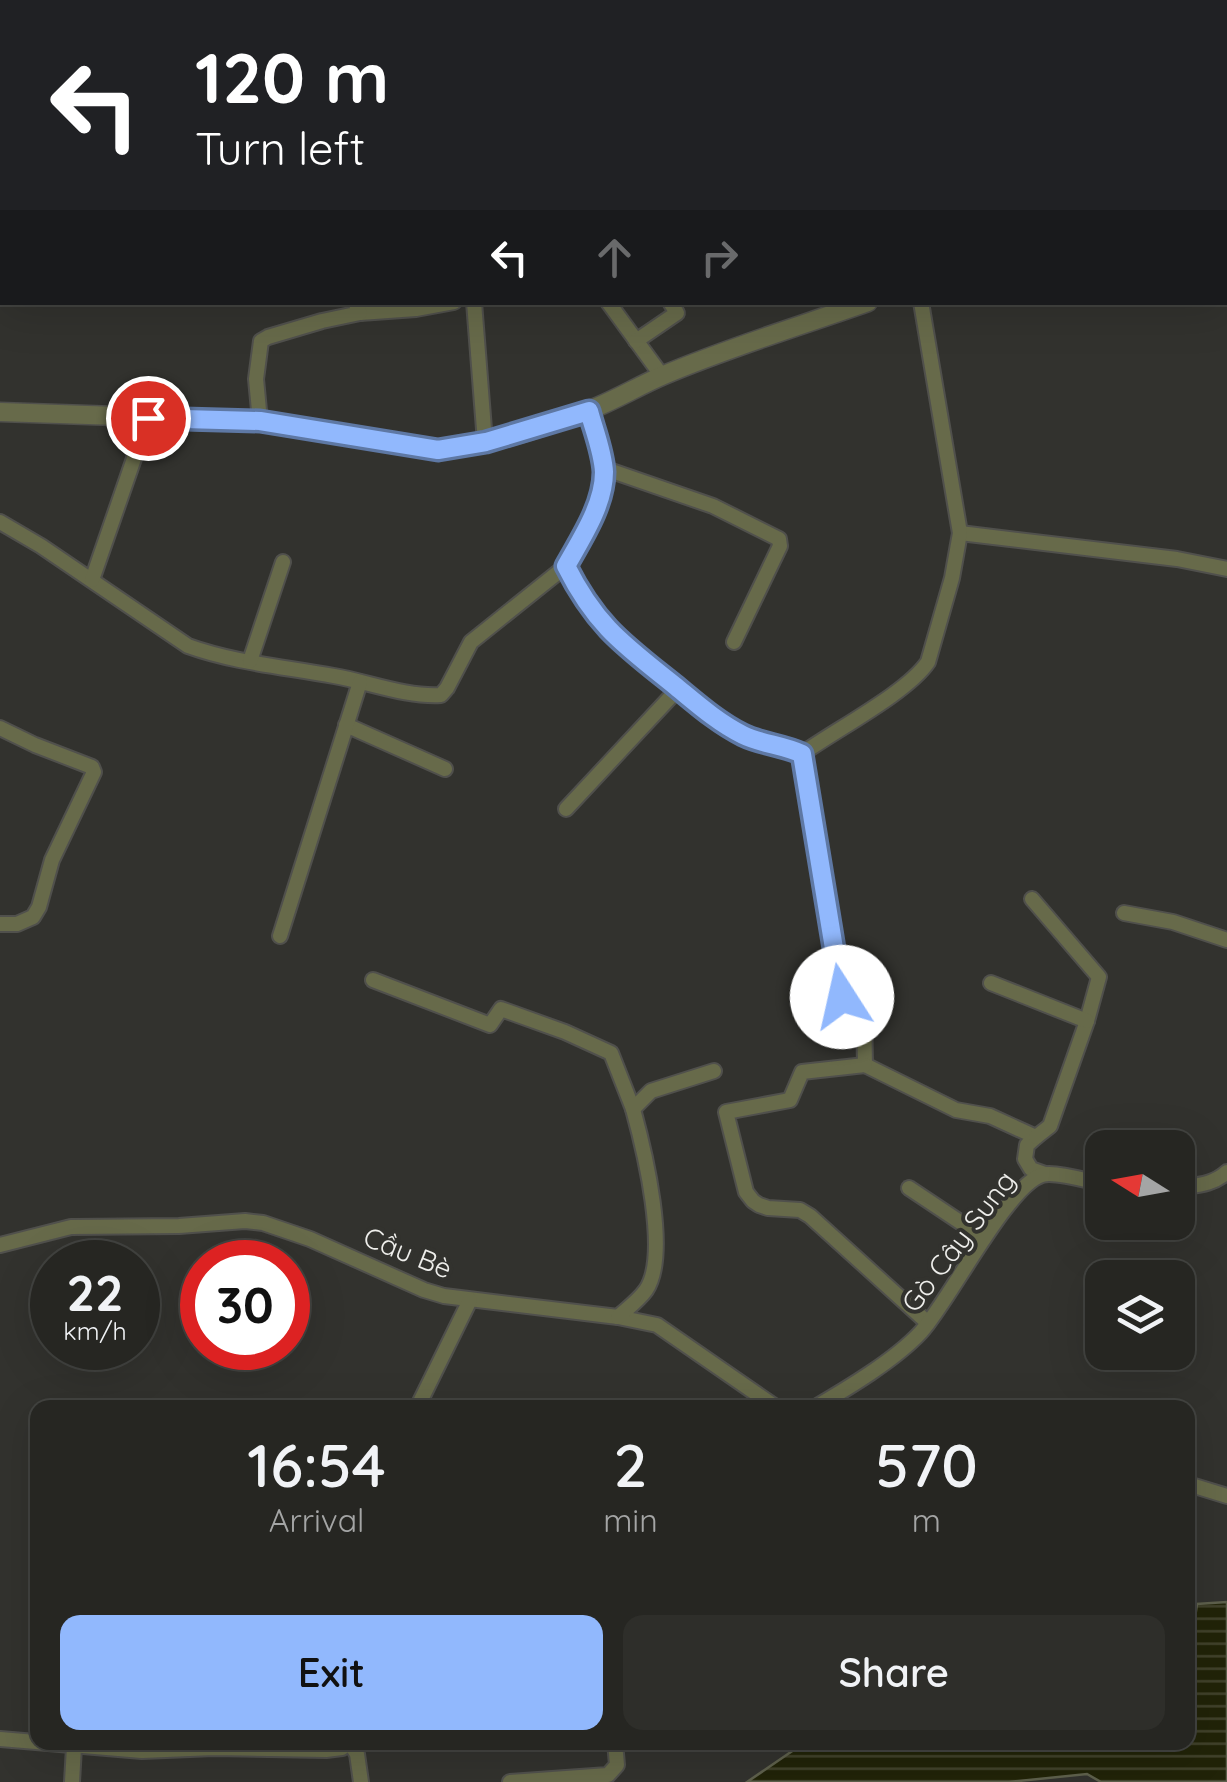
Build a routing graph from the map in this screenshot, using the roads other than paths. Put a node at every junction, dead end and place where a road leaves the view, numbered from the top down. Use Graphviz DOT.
graph roads {
  1 [pos="438,305"];
  2 [pos="474,305"];
  3 [pos="610,305"];
  4 [pos="672,305"];
  5 [pos="922,305"];
  6 [pos="358,308"];
  7 [pos="830,309"];
  8 [pos="636,340"];
  9 [pos="662,376"];
  10 [pos="589,411"];
  11 [pos="0,412"];
  12 [pos="148,418"];
  13 [pos="260,421"];
  14 [pos="486,442"];
  15 [pos="604,468"];
  16 [pos="0,522"];
  17 [pos="960,533"];
  18 [pos="283,562"];
  19 [pos="566,566"];
  20 [pos="1227,569"];
  21 [pos="92,580"];
  22 [pos="734,642"];
  23 [pos="250,661"];
  24 [pos="360,682"];
  25 [pos="678,688"];
  26 [pos="346,726"];
  27 [pos="0,728"];
  28 [pos="802,754"];
  29 [pos="445,768"];
  30 [pos="566,808"];
  31 [pos="1032,899"];
  32 [pos="1124,913"];
  33 [pos="0,924"];
  34 [pos="280,936"];
  35 [pos="1227,940"];
  36 [pos="373,980"];
  37 [pos="990,983"];
  38 [pos="1087,1021"];
  39 [pos="865,1065"];
  40 [pos="714,1071"];
  41 [pos="633,1109"];
  42 [pos="1036,1137"];
  43 [pos="1227,1172"];
  44 [pos="1044,1174"];
  45 [pos="1085,1181"];
  46 [pos="1195,1186"];
  47 [pos="909,1188"];
  48 [pos="984,1238"];
  49 [pos="0,1245"];
  50 [pos="470,1300"];
  51 [pos="618,1317"];
  52 [pos="928,1323"];
  53 [pos="421,1400"];
  54 [pos="765,1400"];
  55 [pos="826,1400"];
  56 [pos="1195,1486"];
  57 [pos="1227,1496"];
  58 [pos="0,1740"];
  59 [pos="30,1742"];
  60 [pos="74,1750"];
  61 [pos="128,1750"];
  62 [pos="166,1750"];
  63 [pos="353,1750"];
  64 [pos="615,1750"];
  65 [pos="72,1782"];
  66 [pos="362,1782"];
  67 [pos="510,1782"];
  1 -- 6 [label="street"];
  2 -- 14 [label="street"];
  3 -- 8 [label="street"];
  4 -- 8 [label="street"];
  5 -- 17 [label="street"];
  6 -- 13 [label="street"];
  7 -- 9 [label="street"];
  8 -- 9 [label="street"];
  9 -- 10 [label="street"];
  10 -- 14 [label="street"];
  10 -- 15 [label="street"];
  11 -- 12 [label="street"];
  12 -- 13 [label="street"];
  12 -- 21 [label="street"];
  13 -- 14 [label="street"];
  15 -- 19 [label="street"];
  15 -- 22 [label="street"];
  16 -- 21 [label="street"];
  17 -- 20 [label="street"];
  17 -- 28 [label="street"];
  18 -- 23 [label="street"];
  19 -- 24 [label="street"];
  19 -- 25 [label="street"];
  21 -- 23 [label="street"];
  23 -- 24 [label="street"];
  24 -- 26 [label="street"];
  25 -- 28 [label="street"];
  25 -- 30 [label="street"];
  26 -- 29 [label="street"];
  26 -- 34 [label="street"];
  27 -- 33 [label="street"];
  28 -- 39 [label="street"];
  31 -- 38 [label="street"];
  32 -- 35 [label="street"];
  36 -- 41 [label="street"];
  37 -- 38 [label="street"];
  38 -- 42 [label="street"];
  39 -- 42 [label="street"];
  39 -- 52 [label="street"];
  40 -- 41 [label="street"];
  41 -- 51 [label="street"];
  42 -- 44 [label="street"];
  43 -- 46 [label="street"];
  44 -- 45 [label="street, Gò Cây Sung"];
  44 -- 48 [label="street, Gò Cây Sung"];
  47 -- 48 [label="street"];
  48 -- 52 [label="street, Gò Cây Sung"];
  49 -- 50 [label="street, Cầu Bè"];
  50 -- 51 [label="street, Cầu Bè"];
  50 -- 53 [label="street"];
  51 -- 54 [label="street, Cầu Bè"];
  52 -- 55 [label="street, Gò Cây Sung"];
  56 -- 57 [label="street"];
  58 -- 59 [label="street"];
  60 -- 65 [label="street"];
  61 -- 62 [label="street"];
  63 -- 66 [label="street"];
  64 -- 67 [label="street"];
}
